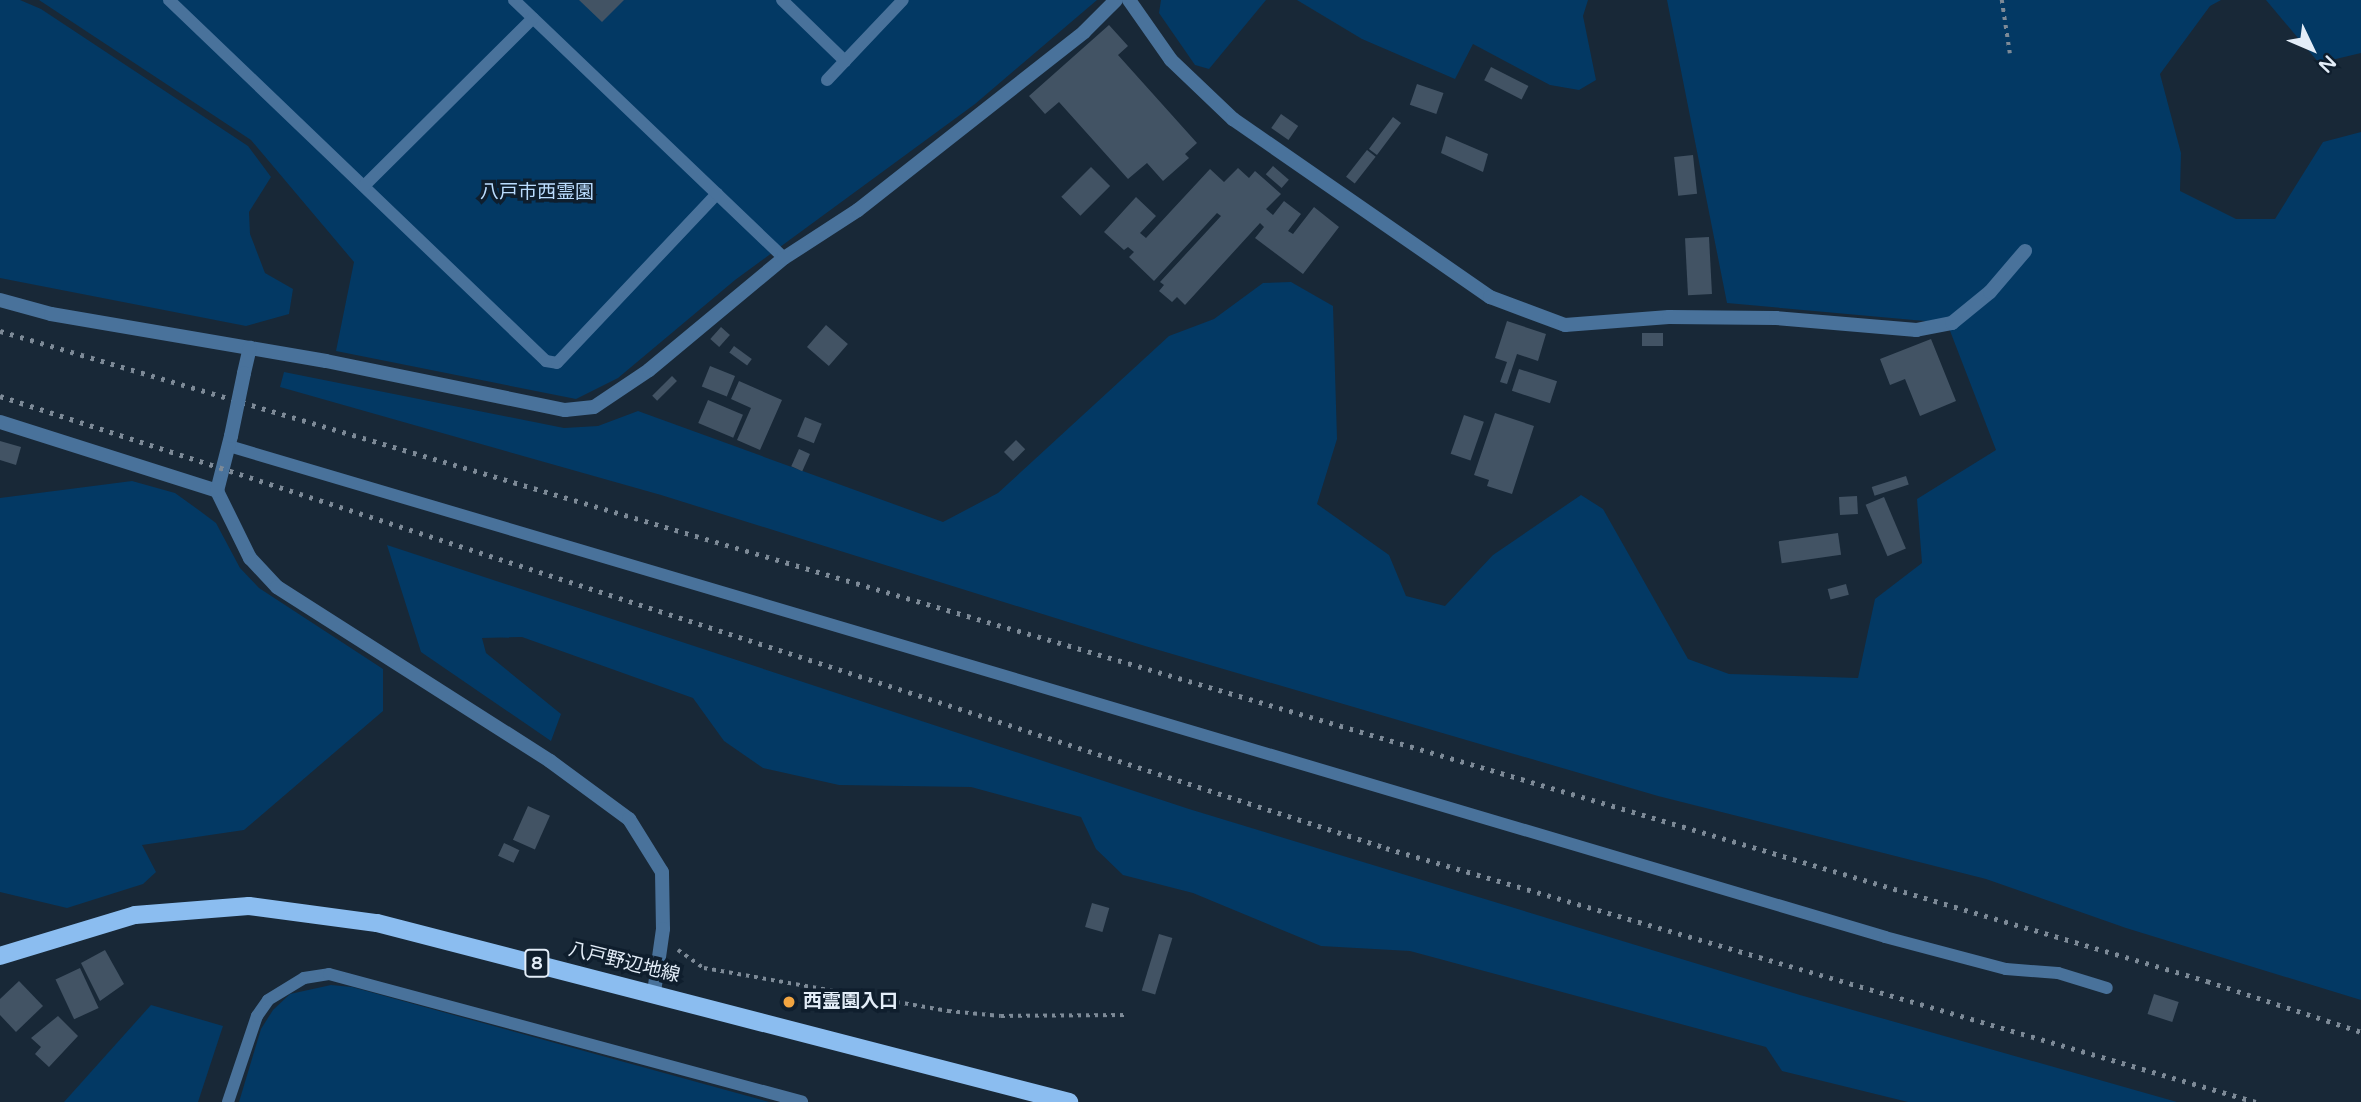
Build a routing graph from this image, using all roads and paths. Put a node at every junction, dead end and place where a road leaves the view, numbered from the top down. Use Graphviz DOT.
graph roads {
  1 [pos="514,0"];
  2 [pos="782,0"];
  3 [pos="903,0"];
  4 [pos="1116,0"];
  5 [pos="1129,0"];
  6 [pos="2002,0"];
  7 [pos="176,2"];
  8 [pos="533,18"];
  9 [pos="2010,53"];
  10 [pos="845,61"];
  11 [pos="827,80"];
  12 [pos="364,186"];
  13 [pos="717,194"];
  14 [pos="2025,251"];
  15 [pos="784,258"];
  16 [pos="0,300"];
  17 [pos="250,348"];
  18 [pos="0,422"];
  19 [pos="230,441"];
  20 [pos="217,491"];
  21 [pos="662,938"];
  22 [pos="0,956"];
  23 [pos="2107,988"];
  24 [pos="654,992"];
  25 [pos="1128,1015"];
  26 [pos="228,1102"];
  27 [pos="802,1102"];
  28 [pos="1069,1102"];
  1 -- 8 [label="lane"];
  2 -- 10 [label="lane"];
  3 -- 10 [label="lane"];
  4 -- 15 [label="street"];
  5 -- 14 [label="street"];
  6 -- 9 [label="path"];
  7 -- 12 [label="lane"];
  8 -- 12 [label="lane"];
  8 -- 13 [label="lane"];
  10 -- 11 [label="lane"];
  12 -- 13 [label="lane"];
  13 -- 15 [label="lane"];
  15 -- 17 [label="street"];
  16 -- 17 [label="street"];
  17 -- 19 [label="street, bridge"];
  18 -- 20 [label="street"];
  19 -- 20 [label="street"];
  19 -- 23 [label="lane"];
  20 -- 21 [label="street"];
  21 -- 24 [label="street"];
  21 -- 25 [label="path"];
  22 -- 24 [label="main road, 八戸野辺地線 / 8"];
  24 -- 28 [label="main road, 八戸野辺地線 / 8"];
  26 -- 27 [label="lane"];
}
